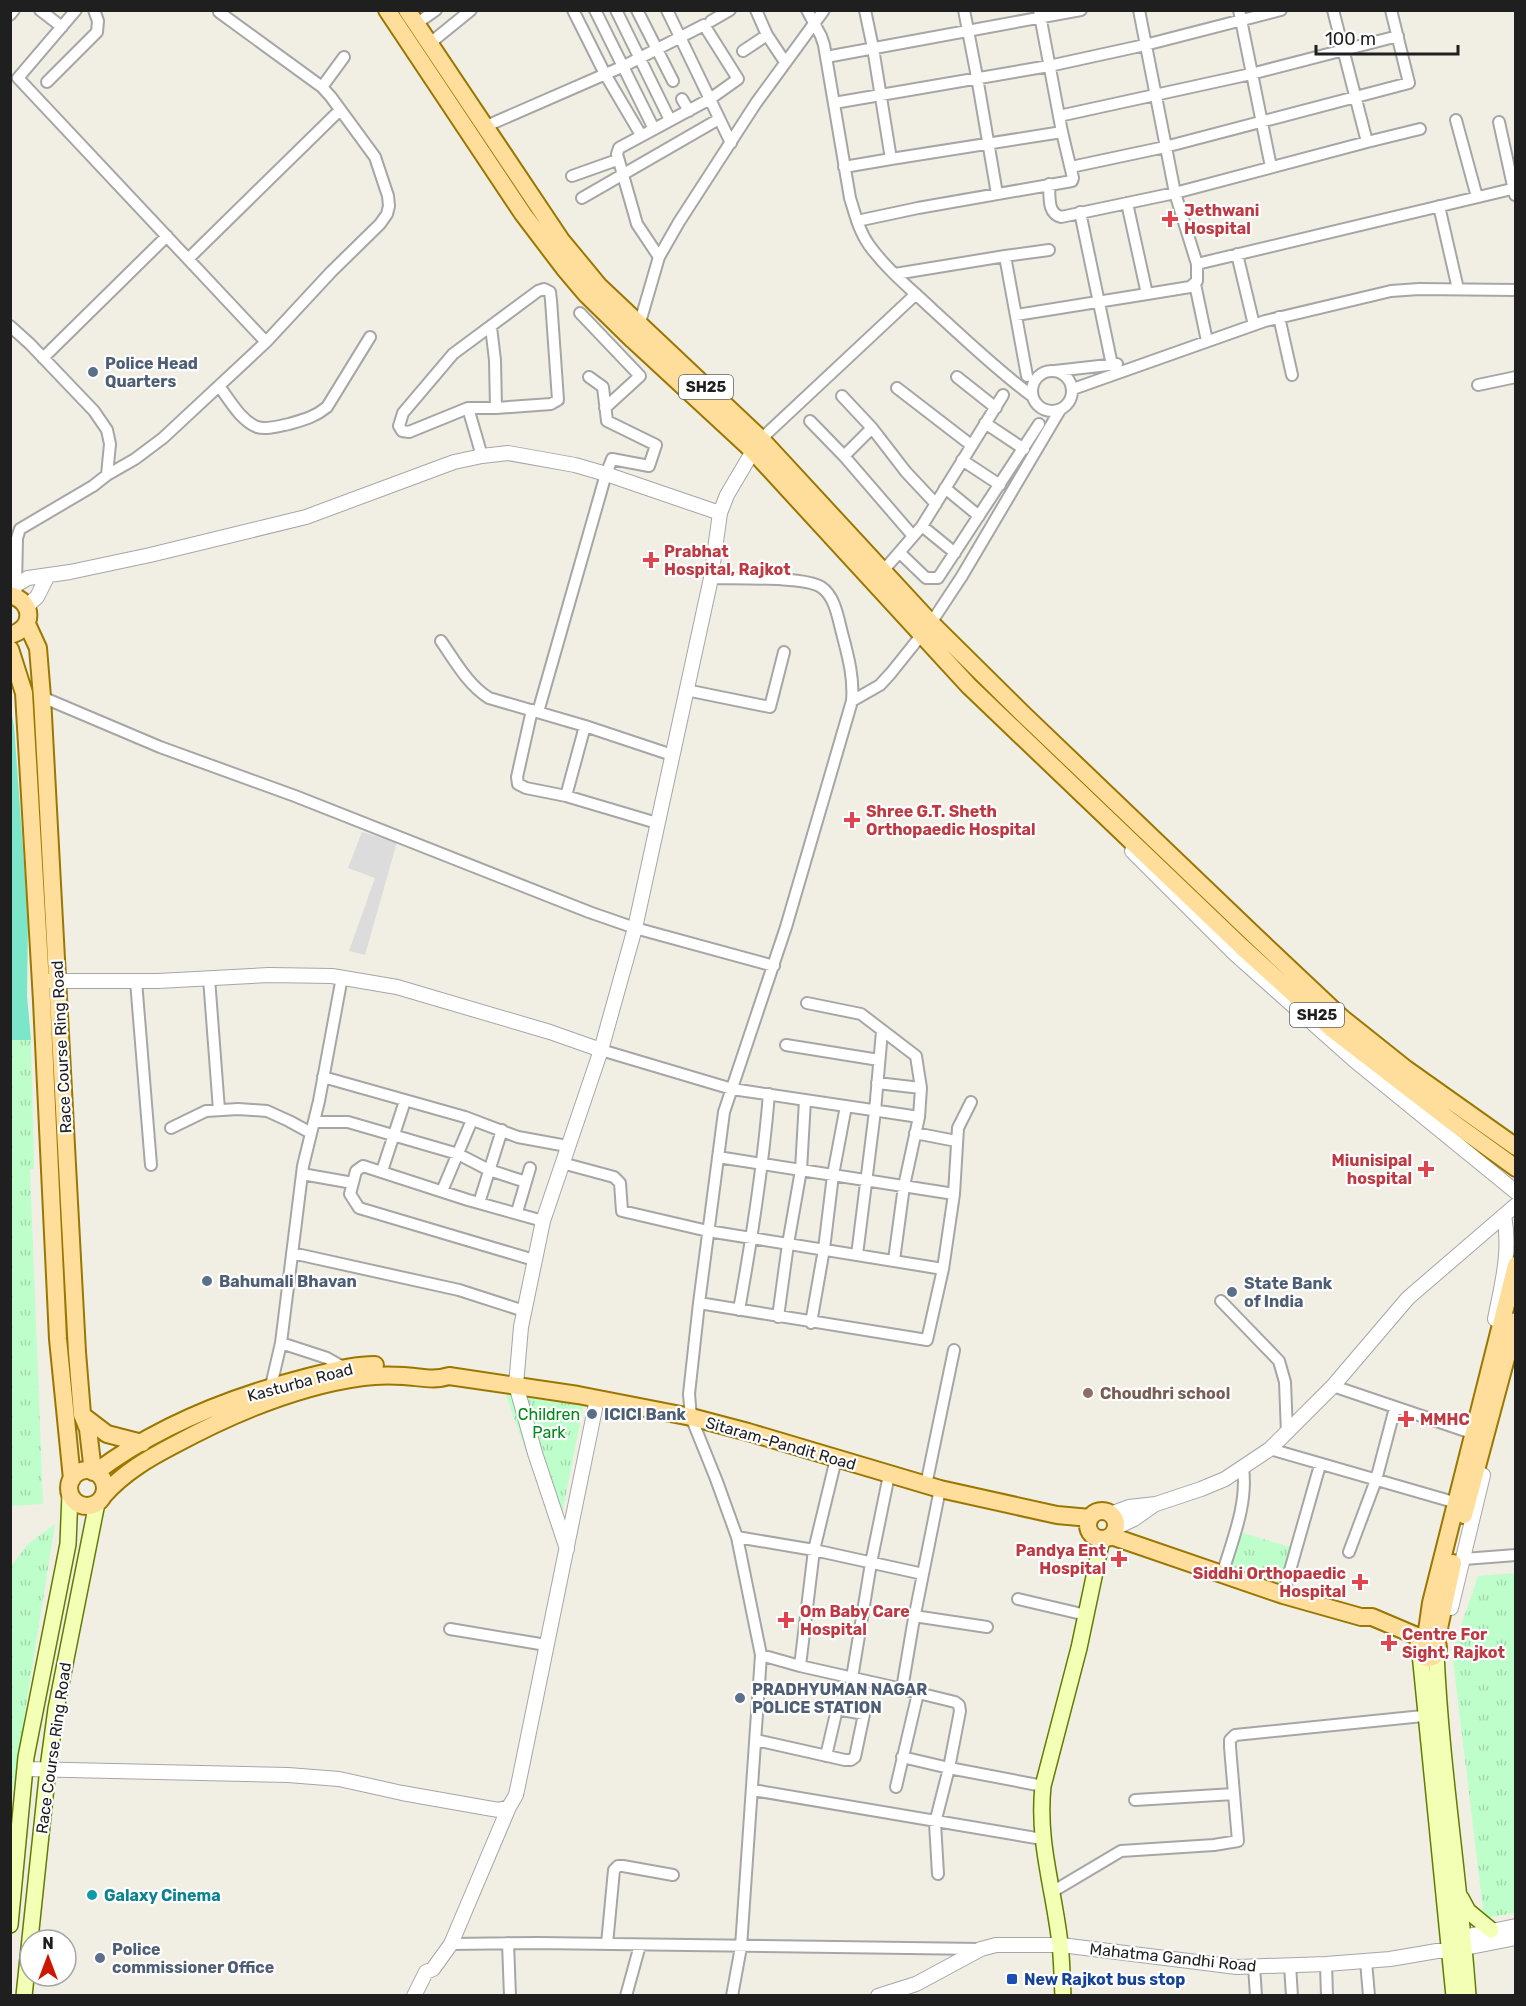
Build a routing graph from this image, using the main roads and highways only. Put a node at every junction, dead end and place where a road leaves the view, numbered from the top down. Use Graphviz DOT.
graph roads {
  1 [pos="387,10"];
  2 [pos="411,17"];
  3 [pos="757,445"];
  4 [pos="13,591"];
  5 [pos="27,624"];
  6 [pos="926,628"];
  7 [pos="10,635"];
  8 [pos="10,649"];
  9 [pos="1138,836"];
  10 [pos="1515,1147"];
  11 [pos="1515,1168"];
  12 [pos="1515,1265"];
  13 [pos="1515,1321"];
  14 [pos="449,1376"];
  15 [pos="272,1393"];
  16 [pos="82,1414"];
  17 [pos="142,1443"];
  18 [pos="95,1472"];
  19 [pos="71,1487"];
  20 [pos="100,1499"];
  21 [pos="1103,1528"];
  22 [pos="1437,1604"];
  23 [pos="1427,1645"];
  24 [pos="1432,1715"];
  25 [pos="1459,1895"];
  26 [pos="10,1925"];
  27 [pos="1491,1930"];
  28 [pos="1453,1945"];
  29 [pos="24,1995"];
  30 [pos="1063,1995"];
  31 [pos="1454,1995"];
  32 [pos="1468,1995"];
  1 -- 3 [label="main road, SH25"];
  2 -- 3 [label="main road, SH25"];
  3 -- 6 [label="main road, SH25"];
  3 -- 6 [label="main road, SH25"];
  4 -- 5 [label="main road"];
  5 -- 7 [label="main road"];
  5 -- 16 [label="main road, Race Course Ring Road"];
  6 -- 9 [label="main road, SH25"];
  8 -- 19 [label="main road, Race Course Ring Road"];
  9 -- 10 [label="main road, SH25"];
  9 -- 11 [label="main road, SH25"];
  12 -- 22 [label="main road"];
  13 -- 22 [label="main road"];
  14 -- 15 [label="main road, Sitaram-Pandit Road"];
  14 -- 15 [label="main road, Kasturba Road"];
  14 -- 21 [label="main road, Sitaram-Pandit Road"];
  15 -- 17 [label="main road, Kasturba Road"];
  15 -- 20 [label="main road, Sitaram-Pandit Road"];
  16 -- 17 [label="main road"];
  16 -- 18 [label="main road, Race Course Ring Road"];
  17 -- 18 [label="main road, Kasturba Road"];
  18 -- 19 [label="main road"];
  18 -- 20 [label="main road"];
  19 -- 20 [label="main road"];
  19 -- 26 [label="main road, Race Course Ring Road"];
  20 -- 29 [label="main road, Race Course Ring Road"];
  21 -- 23 [label="main road, Sitaram-Pandit Road"];
  21 -- 30 [label="main road"];
  22 -- 23 [label="main road"];
  23 -- 24 [label="main road"];
  24 -- 25 [label="main road"];
  24 -- 28 [label="main road"];
  25 -- 27 [label="main road"];
  25 -- 28 [label="main road"];
  28 -- 31 [label="main road"];
  28 -- 32 [label="main road"];
}
